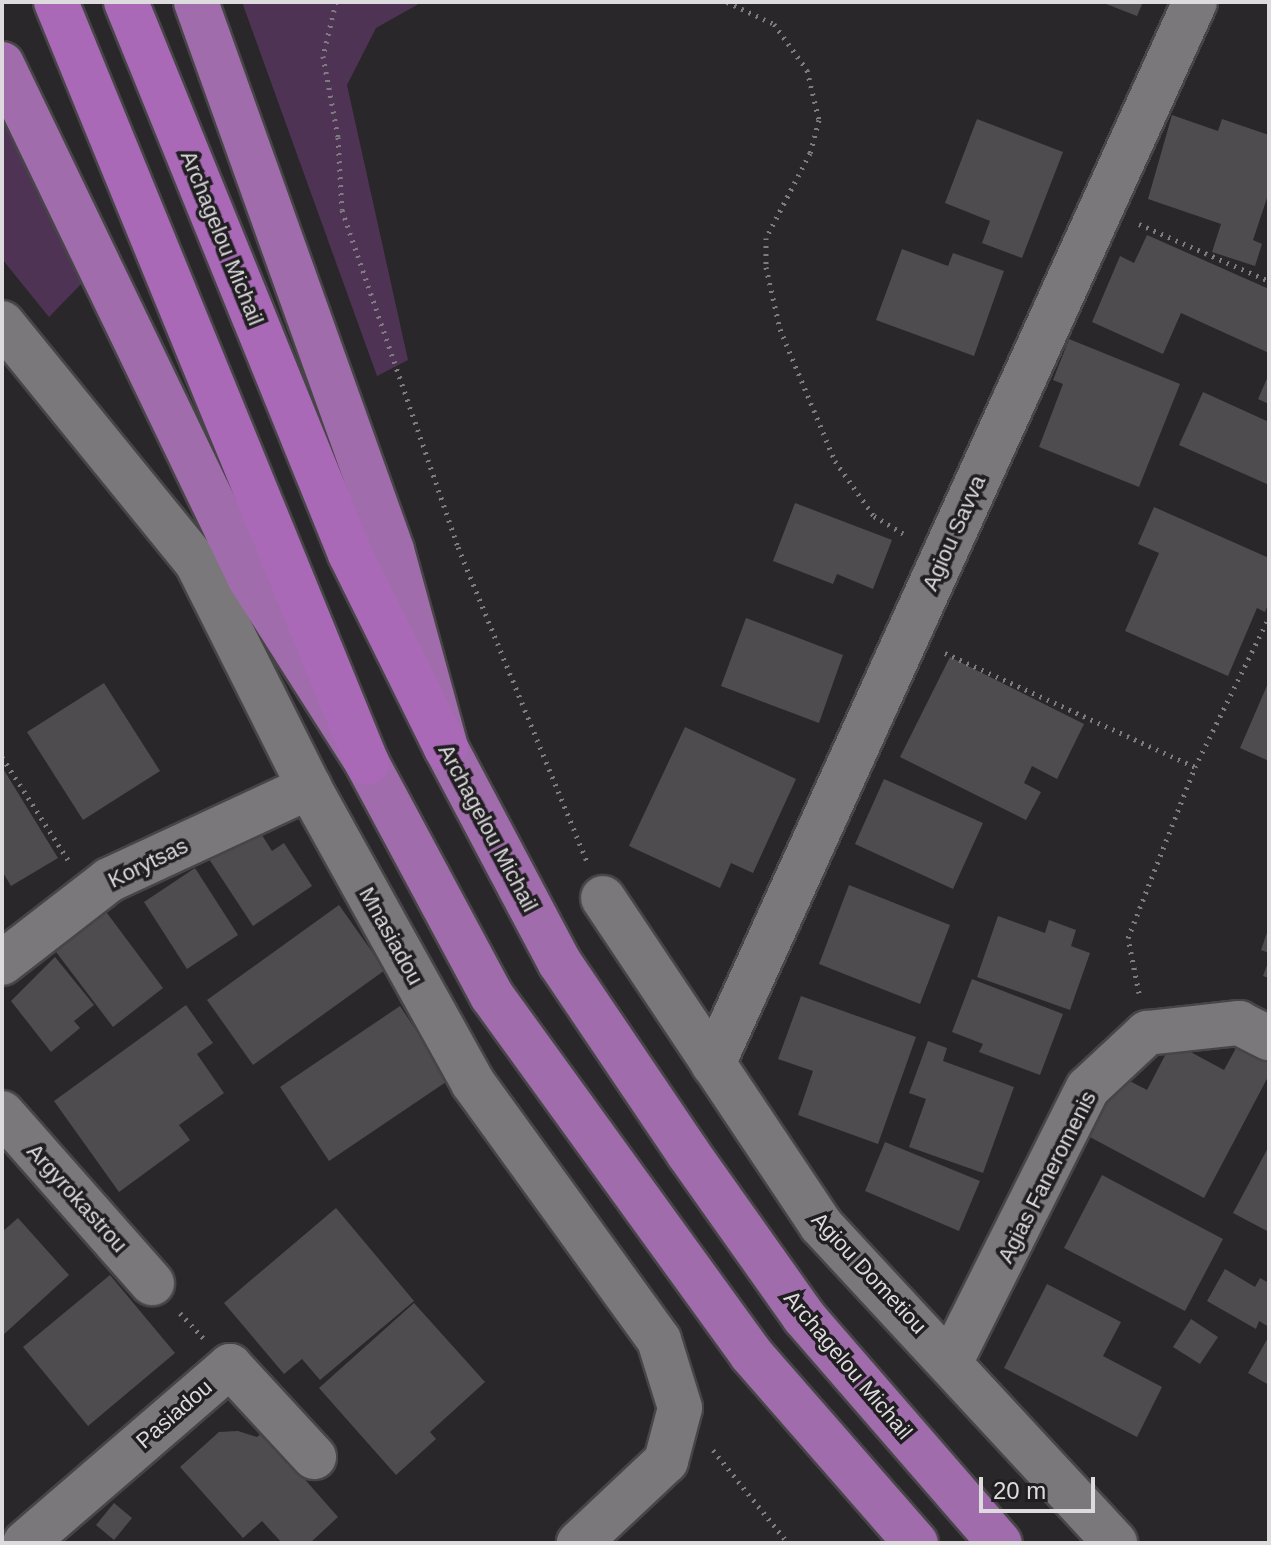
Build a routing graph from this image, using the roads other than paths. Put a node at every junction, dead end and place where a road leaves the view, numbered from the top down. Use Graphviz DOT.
graph roads {
  1 [pos="196,2"];
  2 [pos="1195,2"];
  3 [pos="130,11"];
  4 [pos="62,17"];
  5 [pos="2,64"];
  6 [pos="2,323"];
  7 [pos="446,748"];
  8 [pos="367,763"];
  9 [pos="309,787"];
  10 [pos="603,898"];
  11 [pos="2,963"];
  12 [pos="1269,1038"];
  13 [pos="713,1064"];
  14 [pos="2,1113"];
  15 [pos="152,1283"];
  16 [pos="951,1361"];
  17 [pos="314,1457"];
  18 [pos="25,1543"];
  19 [pos="579,1543"];
  20 [pos="916,1543"];
  21 [pos="1000,1543"];
  22 [pos="1115,1543"];
  1 -- 7 [label="highway"];
  2 -- 13 [label="street, Agiou Savva"];
  3 -- 7 [label="highway, Archagelou Michail"];
  4 -- 8 [label="highway"];
  5 -- 8 [label="highway"];
  6 -- 9 [label="street, Mnasiadou"];
  7 -- 21 [label="highway, Archagelou Michail"];
  8 -- 20 [label="highway"];
  9 -- 11 [label="street, Korytsas"];
  9 -- 19 [label="street, Mnasiadou"];
  10 -- 13 [label="street, Agiou Dometiou"];
  12 -- 16 [label="street, Agias Faneromenis"];
  13 -- 16 [label="street, Agiou Dometiou"];
  14 -- 15 [label="street, Argyrokastrou"];
  16 -- 22 [label="street, Agiou Dometiou"];
  17 -- 18 [label="street, Pasiadou"];
}
